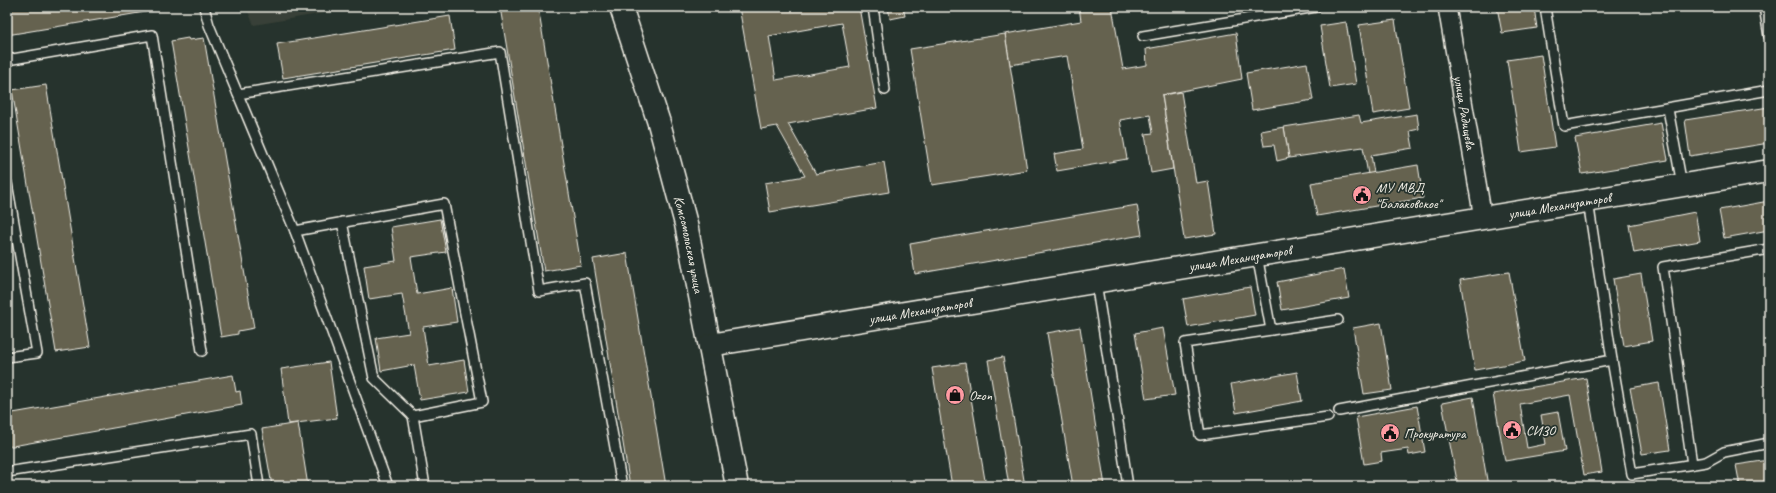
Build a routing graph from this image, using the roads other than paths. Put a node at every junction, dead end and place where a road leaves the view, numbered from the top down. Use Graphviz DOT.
graph roads {
  1 [pos="204,7"];
  2 [pos="621,7"];
  3 [pos="873,7"];
  4 [pos="1316,7"];
  5 [pos="1447,7"];
  6 [pos="1545,7"];
  7 [pos="1764,7"];
  8 [pos="1144,36"];
  9 [pos="1769,36"];
  10 [pos="7,60"];
  11 [pos="885,90"];
  12 [pos="1769,90"];
  13 [pos="238,94"];
  14 [pos="1668,108"];
  15 [pos="1769,171"];
  16 [pos="7,183"];
  17 [pos="1682,185"];
  18 [pos="1588,200"];
  19 [pos="1483,218"];
  20 [pos="342,222"];
  21 [pos="295,231"];
  22 [pos="1769,249"];
  23 [pos="1257,255"];
  24 [pos="1096,281"];
  25 [pos="1338,320"];
  26 [pos="1271,330"];
  27 [pos="710,345"];
  28 [pos="202,351"];
  29 [pos="7,356"];
  30 [pos="1612,360"];
  31 [pos="1339,411"];
  32 [pos="413,416"];
  33 [pos="1328,418"];
  34 [pos="1769,444"];
  35 [pos="1692,464"];
  36 [pos="7,472"];
  37 [pos="259,486"];
  38 [pos="388,486"];
  39 [pos="425,486"];
  40 [pos="622,486"];
  41 [pos="737,486"];
  42 [pos="1128,486"];
  1 -- 13 [label="lane"];
  2 -- 27 [label="street, Комсомольская улица"];
  3 -- 11 [label="lane"];
  4 -- 8 [label="lane"];
  5 -- 19 [label="street, улица Радищева"];
  6 -- 14 [label="lane"];
  7 -- 9 [label="lane"];
  10 -- 28 [label="lane"];
  12 -- 14 [label="lane"];
  13 -- 21 [label="lane"];
  13 -- 40 [label="lane"];
  14 -- 17 [label="lane"];
  15 -- 17 [label="street, улица Механизаторов"];
  16 -- 29 [label="lane"];
  17 -- 18 [label="street, улица Механизаторов"];
  18 -- 19 [label="street, улица Механизаторов"];
  18 -- 30 [label="lane"];
  19 -- 23 [label="street, улица Механизаторов"];
  20 -- 21 [label="lane"];
  20 -- 32 [label="lane"];
  20 -- 32 [label="lane"];
  21 -- 38 [label="lane"];
  22 -- 35 [label="lane"];
  23 -- 24 [label="street, улица Механизаторов"];
  23 -- 26 [label="lane"];
  24 -- 27 [label="street, улица Механизаторов"];
  24 -- 42 [label="lane"];
  25 -- 26 [label="lane"];
  26 -- 33 [label="lane"];
  27 -- 41 [label="street, Комсомольская улица"];
  30 -- 31 [label="lane"];
  30 -- 35 [label="lane"];
  32 -- 39 [label="lane"];
  34 -- 35 [label="lane"];
  36 -- 37 [label="lane"];
}
